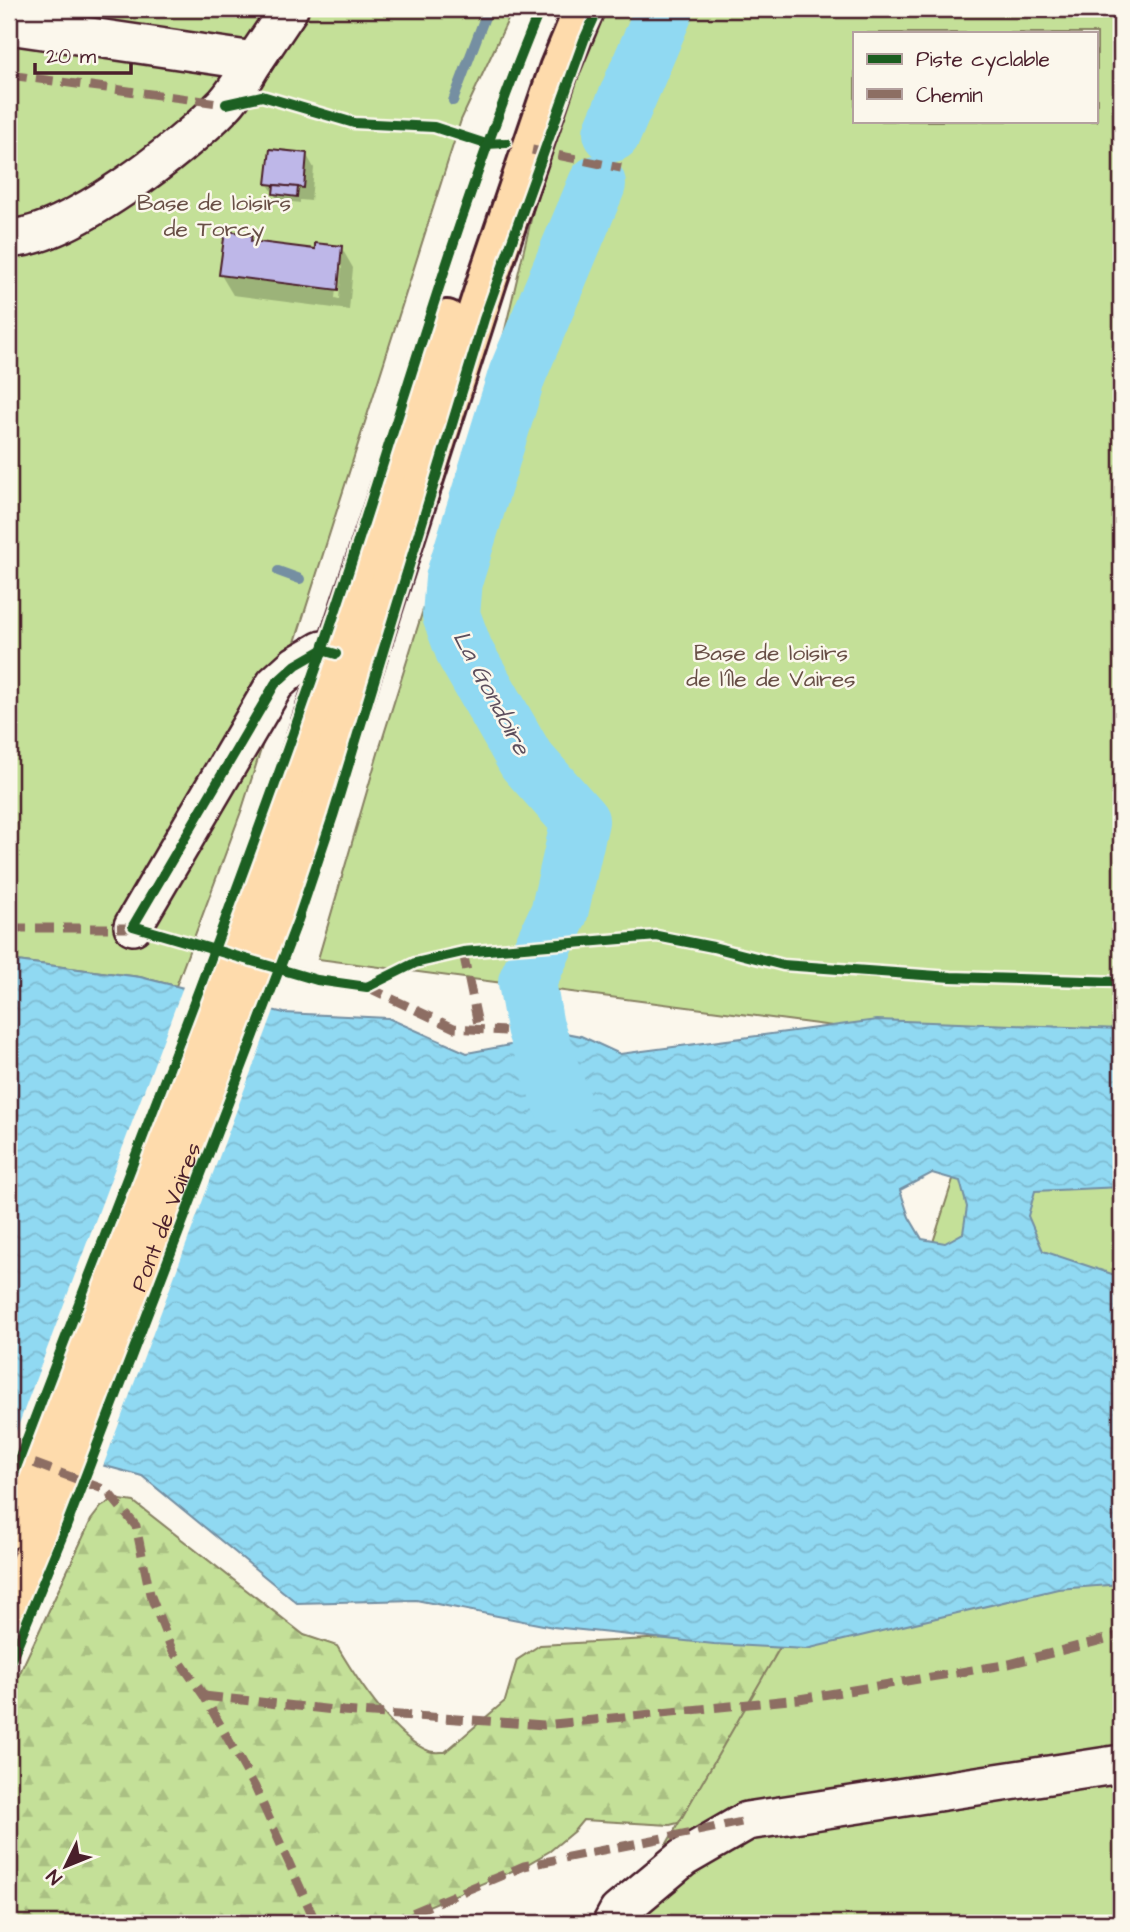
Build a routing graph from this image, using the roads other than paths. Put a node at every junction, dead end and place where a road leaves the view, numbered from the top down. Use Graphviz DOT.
graph roads {
  1 [pos="289,9"];
  2 [pos="557,9"];
  3 [pos="584,9"];
  4 [pos="9,25"];
  5 [pos="254,61"];
  6 [pos="9,238"];
  7 [pos="336,654"];
  8 [pos="266,909"];
  9 [pos="133,926"];
  10 [pos="25,1519"];
  11 [pos="9,1614"];
  12 [pos="1121,1764"];
  13 [pos="612,1923"];
  1 -- 5 [label="street"];
  2 -- 7 [label="main road"];
  3 -- 8 [label="main road"];
  4 -- 5 [label="street"];
  5 -- 6 [label="street"];
  7 -- 8 [label="main road"];
  7 -- 9 [label="street"];
  8 -- 10 [label="main road, Pont de Vaires"];
  10 -- 11 [label="main road, Pont de Vaires"];
  12 -- 13 [label="street"];
}
